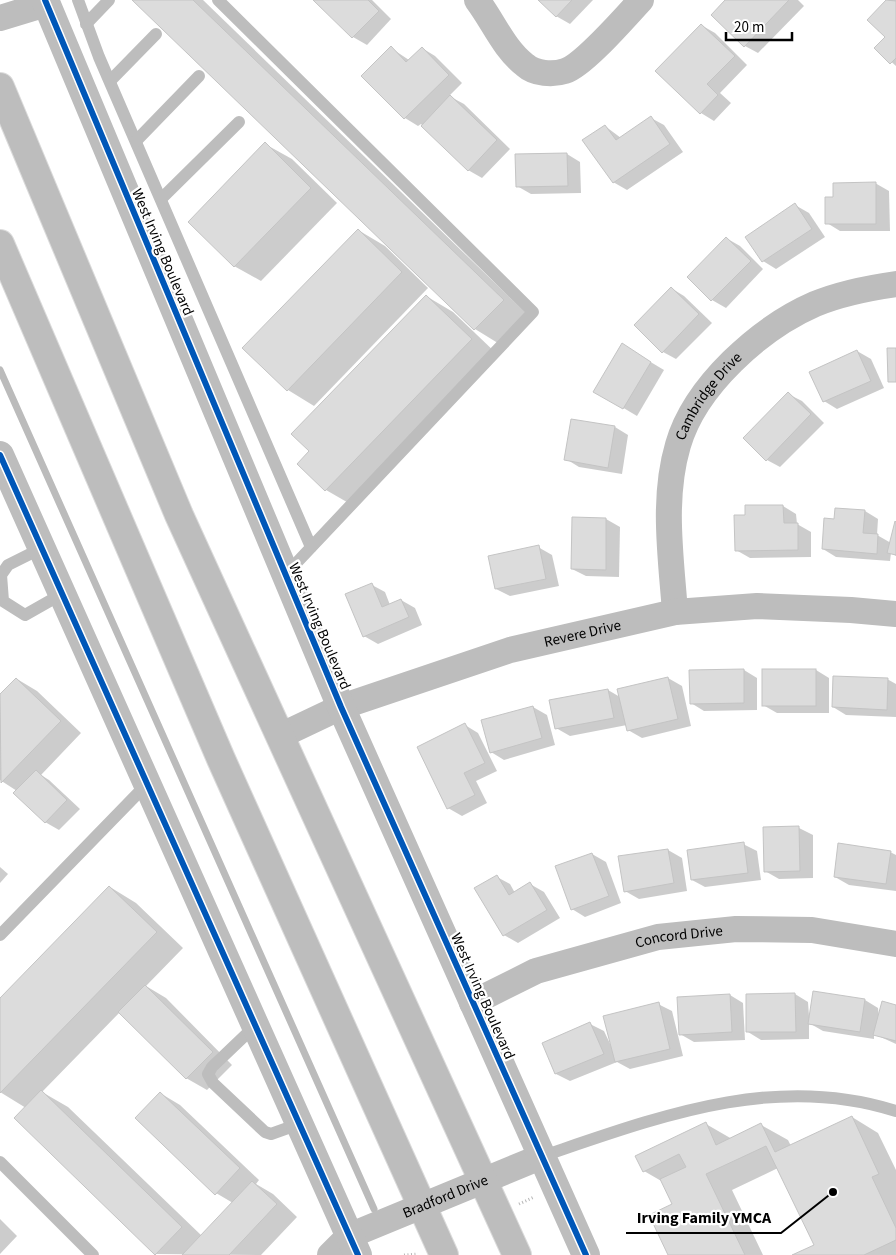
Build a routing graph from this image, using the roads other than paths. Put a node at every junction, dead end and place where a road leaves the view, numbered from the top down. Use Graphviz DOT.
graph roads {
  1 [pos="78,0"];
  2 [pos="109,0"];
  3 [pos="218,0"];
  4 [pos="477,0"];
  5 [pos="641,0"];
  6 [pos="45,2"];
  7 [pos="0,18"];
  8 [pos="86,24"];
  9 [pos="156,34"];
  10 [pos="199,76"];
  11 [pos="110,81"];
  12 [pos="0,87"];
  13 [pos="239,122"];
  14 [pos="136,141"];
  15 [pos="161,200"];
  16 [pos="0,244"];
  17 [pos="896,284"];
  18 [pos="0,455"];
  19 [pos="311,547"];
  20 [pos="42,548"];
  21 [pos="285,575"];
  22 [pos="62,594"];
  23 [pos="675,612"];
  24 [pos="896,614"];
  25 [pos="341,707"];
  26 [pos="282,736"];
  27 [pos="147,784"];
  28 [pos="0,935"];
  29 [pos="896,944"];
  30 [pos="472,1003"];
  31 [pos="255,1026"];
  32 [pos="896,1111"];
  33 [pos="298,1124"];
  34 [pos="543,1156"];
  35 [pos="0,1162"];
  36 [pos="484,1179"];
  37 [pos="423,1206"];
  38 [pos="353,1245"];
  39 [pos="433,1254"];
  40 [pos="93,1255"];
  41 [pos="330,1255"];
  42 [pos="517,1255"];
  43 [pos="586,1255"];
  1 -- 8 [label="lane"];
  2 -- 8 [label="lane"];
  3 -- 19 [label="lane"];
  4 -- 5 [label="street"];
  6 -- 7 [label="street"];
  6 -- 21 [label="main road, West Irving Boulevard"];
  8 -- 11 [label="lane"];
  9 -- 11 [label="lane"];
  10 -- 14 [label="lane"];
  11 -- 14 [label="lane"];
  12 -- 26 [label="main road"];
  13 -- 15 [label="lane"];
  14 -- 15 [label="lane"];
  15 -- 19 [label="lane"];
  16 -- 37 [label="main road"];
  17 -- 23 [label="street, Cambridge Drive"];
  18 -- 20 [label="main road"];
  19 -- 21 [label="lane"];
  20 -- 22 [label="main road"];
  20 -- 22 [label="lane"];
  21 -- 25 [label="main road, West Irving Boulevard"];
  22 -- 27 [label="main road"];
  23 -- 24 [label="street, Revere Drive"];
  23 -- 25 [label="street, Revere Drive"];
  25 -- 26 [label="street, Revere Drive"];
  25 -- 30 [label="main road, West Irving Boulevard"];
  26 -- 36 [label="main road"];
  27 -- 28 [label="lane"];
  27 -- 31 [label="main road"];
  29 -- 30 [label="street, Concord Drive"];
  30 -- 34 [label="main road, West Irving Boulevard"];
  31 -- 33 [label="main road"];
  31 -- 33 [label="lane"];
  32 -- 34 [label="lane"];
  33 -- 38 [label="main road"];
  34 -- 36 [label="street, Bradford Drive"];
  34 -- 43 [label="main road, West Irving Boulevard"];
  35 -- 40 [label="lane"];
  36 -- 37 [label="street, Bradford Drive"];
  36 -- 42 [label="main road"];
  37 -- 38 [label="street, Bradford Drive"];
  37 -- 39 [label="main road"];
  38 -- 41 [label="street"];
}
